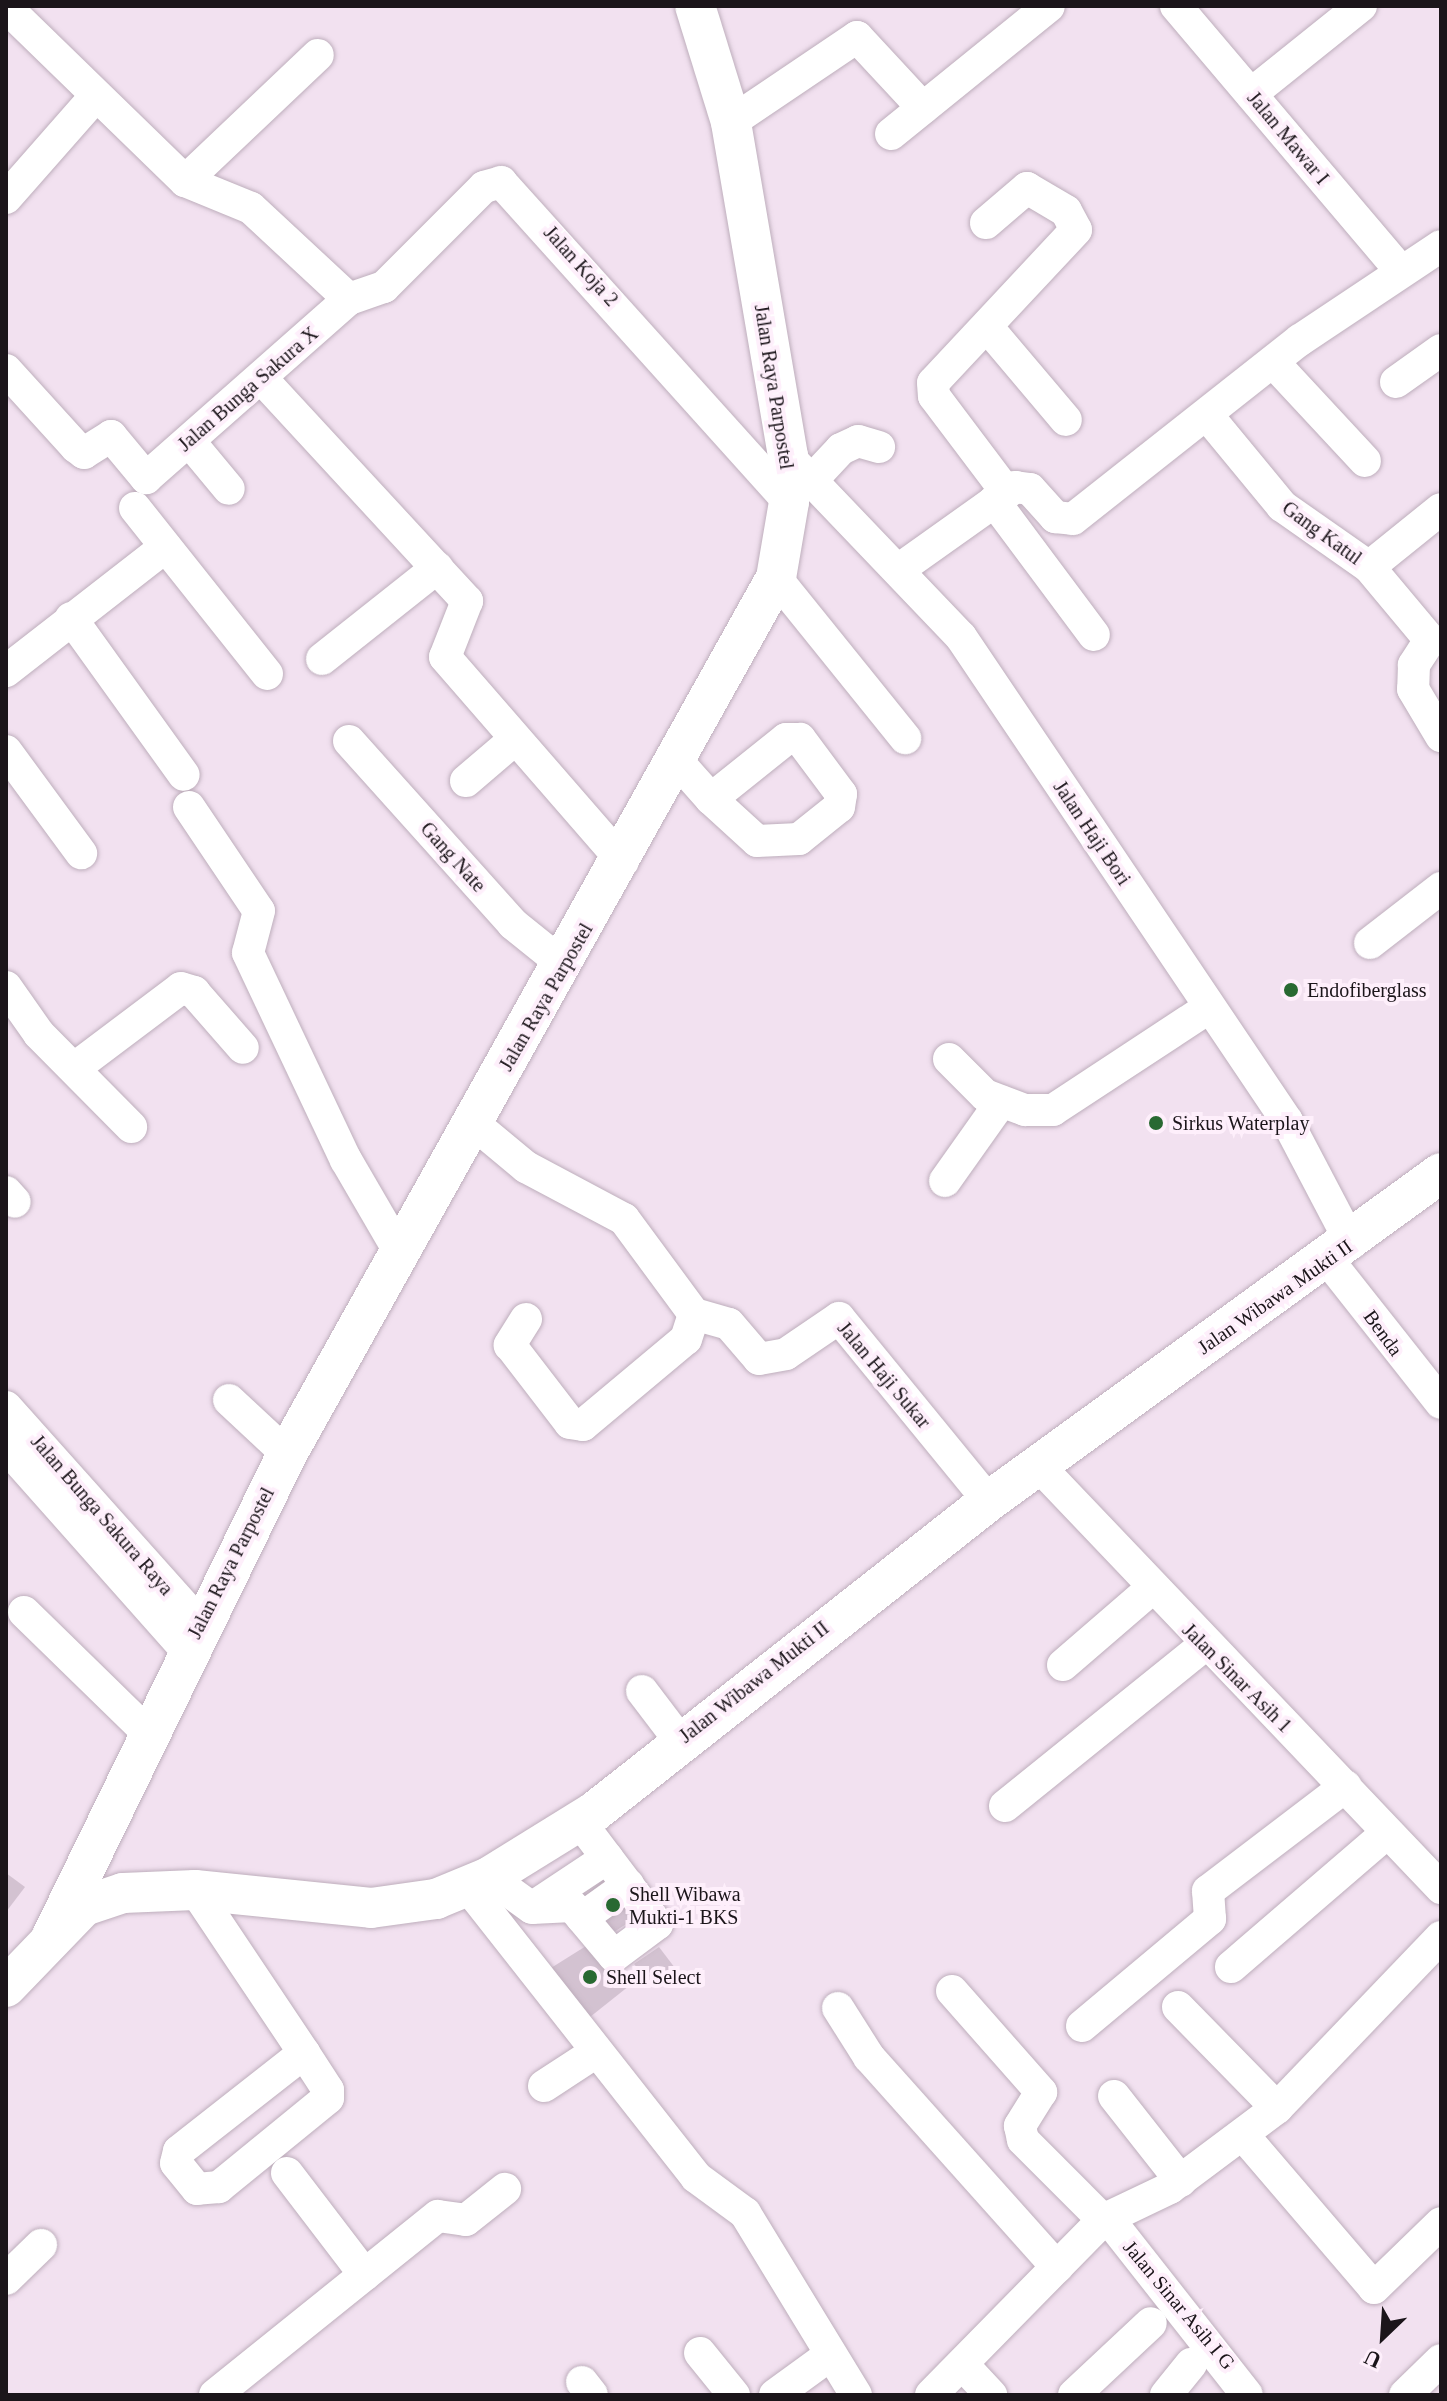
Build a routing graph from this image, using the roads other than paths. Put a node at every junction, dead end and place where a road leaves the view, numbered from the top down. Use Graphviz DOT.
graph roads {
  1 [pos="695,6"];
  2 [pos="1049,6"];
  3 [pos="1176,6"];
  4 [pos="1361,6"];
  5 [pos="6,7"];
  6 [pos="318,55"];
  7 [pos="1251,94"];
  8 [pos="93,99"];
  9 [pos="923,108"];
  10 [pos="731,122"];
  11 [pos="891,134"];
  12 [pos="185,181"];
  13 [pos="6,198"];
  14 [pos="986,223"];
  15 [pos="1441,246"];
  16 [pos="1400,270"];
  17 [pos="349,299"];
  18 [pos="989,329"];
  19 [pos="1441,350"];
  20 [pos="1273,362"];
  21 [pos="6,370"];
  22 [pos="263,380"];
  23 [pos="1396,382"];
  24 [pos="1207,415"];
  25 [pos="1066,420"];
  26 [pos="189,441"];
  27 [pos="879,447"];
  28 [pos="1365,461"];
  29 [pos="796,479"];
  30 [pos="229,489"];
  31 [pos="141,493"];
  32 [pos="1001,497"];
  33 [pos="1441,509"];
  34 [pos="165,547"];
  35 [pos="1369,567"];
  36 [pos="437,568"];
  37 [pos="901,568"];
  38 [pos="776,578"];
  39 [pos="71,618"];
  40 [pos="1094,635"];
  41 [pos="322,659"];
  42 [pos="6,671"];
  43 [pos="267,674"];
  44 [pos="1441,736"];
  45 [pos="905,738"];
  46 [pos="514,740"];
  47 [pos="349,741"];
  48 [pos="6,751"];
  49 [pos="679,763"];
  50 [pos="184,775"];
  51 [pos="466,781"];
  52 [pos="711,799"];
  53 [pos="189,807"];
  54 [pos="81,853"];
  55 [pos="623,862"];
  56 [pos="1441,888"];
  57 [pos="1370,943"];
  58 [pos="564,965"];
  59 [pos="6,987"];
  60 [pos="1208,1008"];
  61 [pos="6,1018"];
  62 [pos="39,1034"];
  63 [pos="243,1048"];
  64 [pos="949,1059"];
  65 [pos="76,1067"];
  66 [pos="1001,1102"];
  67 [pos="473,1123"];
  68 [pos="131,1127"];
  69 [pos="1441,1173"];
  70 [pos="945,1181"];
  71 [pos="399,1251"];
  72 [pos="1340,1252"];
  73 [pos="694,1314"];
  74 [pos="526,1319"];
  75 [pos="229,1400"];
  76 [pos="1441,1403"];
  77 [pos="6,1407"];
  78 [pos="6,1447"];
  79 [pos="287,1454"];
  80 [pos="1037,1464"];
  81 [pos="47,1473"];
  82 [pos="989,1501"];
  83 [pos="1150,1590"];
  84 [pos="24,1612"];
  85 [pos="192,1636"];
  86 [pos="1203,1646"];
  87 [pos="1063,1665"];
  88 [pos="642,1691"];
  89 [pos="147,1732"];
  90 [pos="680,1741"];
  91 [pos="1346,1786"];
  92 [pos="1005,1806"];
  93 [pos="580,1822"];
  94 [pos="1387,1833"];
  95 [pos="607,1858"];
  96 [pos="478,1882"];
  97 [pos="628,1885"];
  98 [pos="1441,1888"];
  99 [pos="195,1890"];
  100 [pos="532,1908"];
  101 [pos="582,1918"];
  102 [pos="52,1936"];
  103 [pos="1441,1937"];
  104 [pos="1231,1967"];
  105 [pos="6,1987"];
  106 [pos="952,1991"];
  107 [pos="1178,2007"];
  108 [pos="838,2008"];
  109 [pos="1082,2026"];
  110 [pos="596,2052"];
  111 [pos="304,2053"];
  112 [pos="544,2086"];
  113 [pos="1114,2096"];
  114 [pos="1277,2108"];
  115 [pos="1243,2135"];
  116 [pos="287,2173"];
  117 [pos="1181,2181"];
  118 [pos="505,2189"];
  119 [pos="1105,2218"];
  120 [pos="1441,2223"];
  121 [pos="41,2245"];
  122 [pos="1057,2267"];
  123 [pos="365,2275"];
  124 [pos="6,2279"];
  125 [pos="1151,2323"];
  126 [pos="700,2353"];
  127 [pos="830,2355"];
  128 [pos="1441,2360"];
  129 [pos="1191,2364"];
  130 [pos="964,2366"];
  131 [pos="215,2395"];
  132 [pos="734,2395"];
  133 [pos="775,2395"];
  134 [pos="856,2395"];
  135 [pos="931,2395"];
  136 [pos="991,2395"];
  137 [pos="1074,2395"];
  138 [pos="1166,2395"];
  139 [pos="1247,2395"];
  140 [pos="1405,2395"];
  1 -- 10 [label="main road, Jalan Raya Parpostel"];
  2 -- 9 [label="street"];
  3 -- 7 [label="street, Jalan Mawar I"];
  4 -- 7 [label="street"];
  5 -- 8 [label="street"];
  6 -- 12 [label="street"];
  7 -- 16 [label="street, Jalan Mawar I"];
  8 -- 12 [label="street"];
  8 -- 13 [label="street"];
  9 -- 10 [label="street"];
  9 -- 11 [label="street"];
  10 -- 29 [label="main road, Jalan Raya Parpostel"];
  12 -- 17 [label="street"];
  14 -- 18 [label="street"];
  15 -- 16 [label="street"];
  16 -- 20 [label="street"];
  17 -- 22 [label="street, Jalan Bunga Sakura X"];
  17 -- 29 [label="street, Jalan Koja 2"];
  18 -- 25 [label="street"];
  18 -- 32 [label="street"];
  19 -- 23 [label="street"];
  20 -- 24 [label="street"];
  20 -- 28 [label="street"];
  21 -- 31 [label="street"];
  22 -- 26 [label="street, Jalan Bunga Sakura X"];
  22 -- 36 [label="street"];
  24 -- 32 [label="street"];
  24 -- 35 [label="street, Gang Katul"];
  26 -- 30 [label="street"];
  26 -- 31 [label="street, Jalan Bunga Sakura X"];
  27 -- 29 [label="street"];
  29 -- 37 [label="street, Jalan Haji Bori"];
  29 -- 38 [label="main road, Jalan Raya Parpostel"];
  31 -- 34 [label="street"];
  32 -- 37 [label="street"];
  32 -- 40 [label="street"];
  33 -- 35 [label="street"];
  34 -- 39 [label="street"];
  34 -- 43 [label="street"];
  35 -- 44 [label="street, Gang Katul"];
  36 -- 41 [label="street"];
  36 -- 46 [label="street"];
  37 -- 60 [label="street, Jalan Haji Bori"];
  38 -- 45 [label="street"];
  38 -- 49 [label="main road, Jalan Raya Parpostel"];
  39 -- 42 [label="street"];
  39 -- 50 [label="street"];
  46 -- 51 [label="street"];
  46 -- 55 [label="street"];
  47 -- 58 [label="street, Gang Nate"];
  48 -- 54 [label="street"];
  49 -- 52 [label="street"];
  49 -- 55 [label="main road, Jalan Raya Parpostel"];
  53 -- 71 [label="street"];
  55 -- 58 [label="main road, Jalan Raya Parpostel"];
  56 -- 57 [label="street"];
  58 -- 67 [label="main road, Jalan Raya Parpostel"];
  59 -- 62 [label="street"];
  60 -- 66 [label="street"];
  60 -- 72 [label="street, Jalan Haji Bori"];
  61 -- 62 [label="street"];
  62 -- 65 [label="street"];
  63 -- 65 [label="street"];
  64 -- 66 [label="street"];
  65 -- 68 [label="street"];
  66 -- 70 [label="street"];
  67 -- 71 [label="main road, Jalan Raya Parpostel"];
  67 -- 73 [label="street"];
  69 -- 72 [label="main road, Jalan Wibawa Mukti II"];
  71 -- 79 [label="main road, Jalan Raya Parpostel"];
  72 -- 76 [label="street, Benda"];
  72 -- 80 [label="main road, Jalan Wibawa Mukti II"];
  73 -- 74 [label="street"];
  73 -- 82 [label="street, Jalan Haji Sukar"];
  75 -- 79 [label="street"];
  77 -- 81 [label="street, Jalan Bunga Sakura Raya"];
  78 -- 81 [label="street, Jalan Bunga Sakura Raya"];
  79 -- 85 [label="main road, Jalan Raya Parpostel"];
  80 -- 82 [label="main road, Jalan Wibawa Mukti II"];
  80 -- 83 [label="street, Jalan Sinar Asih 1"];
  81 -- 85 [label="street, Jalan Bunga Sakura Raya"];
  82 -- 90 [label="main road, Jalan Wibawa Mukti II"];
  83 -- 86 [label="street, Jalan Sinar Asih 1"];
  83 -- 87 [label="street"];
  84 -- 89 [label="street"];
  85 -- 89 [label="main road, Jalan Raya Parpostel"];
  86 -- 91 [label="street, Jalan Sinar Asih 1"];
  86 -- 92 [label="street"];
  88 -- 90 [label="street"];
  89 -- 102 [label="main road, Jalan Raya Parpostel"];
  90 -- 93 [label="main road, Jalan Wibawa Mukti II"];
  91 -- 94 [label="street, Jalan Sinar Asih 1"];
  91 -- 109 [label="street"];
  93 -- 95 [label="street"];
  93 -- 96 [label="main road, Jalan Wibawa Mukti II"];
  94 -- 98 [label="street, Jalan Sinar Asih 1"];
  94 -- 104 [label="street"];
  95 -- 97 [label="street"];
  95 -- 100 [label="street"];
  96 -- 99 [label="main road, Jalan Wibawa Mukti II"];
  96 -- 100 [label="street"];
  96 -- 110 [label="street"];
  97 -- 101 [label="street"];
  97 -- 101 [label="street"];
  99 -- 102 [label="main road, Jalan Wibawa Mukti II"];
  99 -- 111 [label="street"];
  100 -- 101 [label="street"];
  102 -- 105 [label="main road, Jalan Wibawa Mukti II"];
  103 -- 114 [label="street"];
  106 -- 119 [label="street, Jalan Sinar Asih I G"];
  107 -- 114 [label="street"];
  108 -- 122 [label="street"];
  110 -- 112 [label="street"];
  110 -- 127 [label="street"];
  111 -- 111 [label="street"];
  113 -- 117 [label="street"];
  114 -- 115 [label="street"];
  115 -- 117 [label="street"];
  115 -- 120 [label="street"];
  116 -- 123 [label="street"];
  117 -- 119 [label="street"];
  118 -- 123 [label="street"];
  119 -- 122 [label="street"];
  119 -- 139 [label="street, Jalan Sinar Asih I G"];
  121 -- 124 [label="street"];
  122 -- 130 [label="street"];
  123 -- 131 [label="street"];
  125 -- 137 [label="street"];
  126 -- 132 [label="street"];
  127 -- 133 [label="street"];
  127 -- 134 [label="street"];
  128 -- 140 [label="street"];
  129 -- 138 [label="street"];
  130 -- 135 [label="street"];
  130 -- 136 [label="street"];
}
